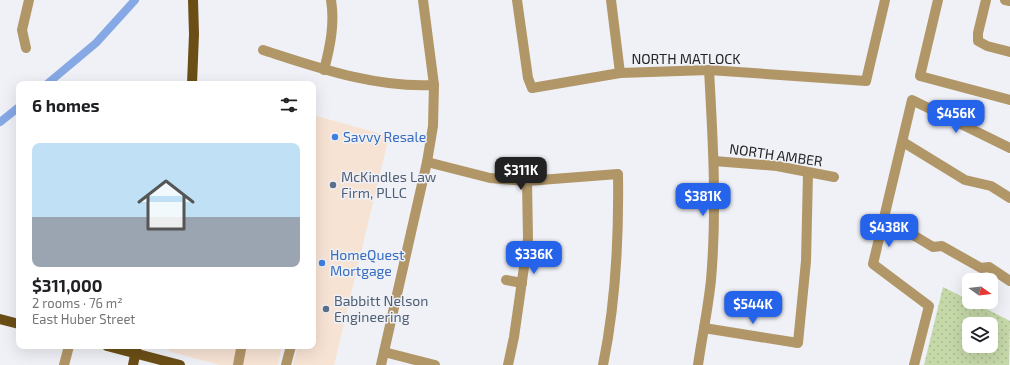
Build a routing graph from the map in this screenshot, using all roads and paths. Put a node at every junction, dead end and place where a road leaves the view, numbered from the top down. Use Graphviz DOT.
graph roads {
  1 [pos="29,0"];
  2 [pos="193,0"];
  3 [pos="331,0"];
  4 [pos="423,0"];
  5 [pos="517,0"];
  6 [pos="611,0"];
  7 [pos="885,0"];
  8 [pos="938,0"];
  9 [pos="986,0"];
  10 [pos="1005,0"];
  11 [pos="1010,1"];
  12 [pos="26,48"];
  13 [pos="263,50"];
  14 [pos="1010,52"];
  15 [pos="324,70"];
  16 [pos="709,70"];
  17 [pos="620,73"];
  18 [pos="192,81"];
  19 [pos="434,86"];
  20 [pos="1010,100"];
  21 [pos="903,142"];
  22 [pos="1010,148"];
  23 [pos="714,161"];
  24 [pos="427,162"];
  25 [pos="808,173"];
  26 [pos="834,177"];
  27 [pos="527,181"];
  28 [pos="1010,198"];
  29 [pos="885,218"];
  30 [pos="506,280"];
  31 [pos="1010,281"];
  32 [pos="522,283"];
  33 [pos="0,319"];
  34 [pos="16,323"];
  35 [pos="704,328"];
  36 [pos="68,349"];
  37 [pos="241,349"];
  38 [pos="290,349"];
  39 [pos="136,350"];
  40 [pos="384,352"];
  41 [pos="64,365"];
  42 [pos="133,365"];
  43 [pos="180,365"];
  44 [pos="238,365"];
  45 [pos="286,365"];
  46 [pos="381,365"];
  47 [pos="434,365"];
  48 [pos="508,365"];
  49 [pos="603,365"];
  50 [pos="698,365"];
  51 [pos="914,365"];
  1 -- 12 [label="street"];
  2 -- 18 [label="main road"];
  3 -- 15 [label="street"];
  4 -- 19 [label="street"];
  5 -- 17 [label="street, NORTH MATLOCK"];
  6 -- 17 [label="street"];
  7 -- 16 [label="street, NORTH MATLOCK"];
  8 -- 20 [label="street"];
  9 -- 14 [label="street"];
  10 -- 11 [label="street"];
  13 -- 15 [label="street"];
  15 -- 19 [label="street"];
  16 -- 17 [label="street, NORTH MATLOCK"];
  16 -- 23 [label="street"];
  19 -- 24 [label="street"];
  21 -- 22 [label="street"];
  21 -- 28 [label="street"];
  21 -- 29 [label="street"];
  23 -- 25 [label="street, NORTH AMBER"];
  23 -- 35 [label="street"];
  24 -- 27 [label="street"];
  24 -- 40 [label="street"];
  25 -- 26 [label="street, NORTH AMBER"];
  25 -- 35 [label="street"];
  27 -- 32 [label="street"];
  27 -- 49 [label="street"];
  29 -- 31 [label="street"];
  29 -- 51 [label="street"];
  30 -- 32 [label="street"];
  32 -- 48 [label="street"];
  33 -- 34 [label="main road"];
  35 -- 50 [label="street"];
  36 -- 41 [label="street"];
  37 -- 44 [label="street"];
  38 -- 45 [label="street"];
  39 -- 42 [label="main road"];
  39 -- 43 [label="main road"];
  40 -- 46 [label="street"];
  40 -- 47 [label="street"];
}
